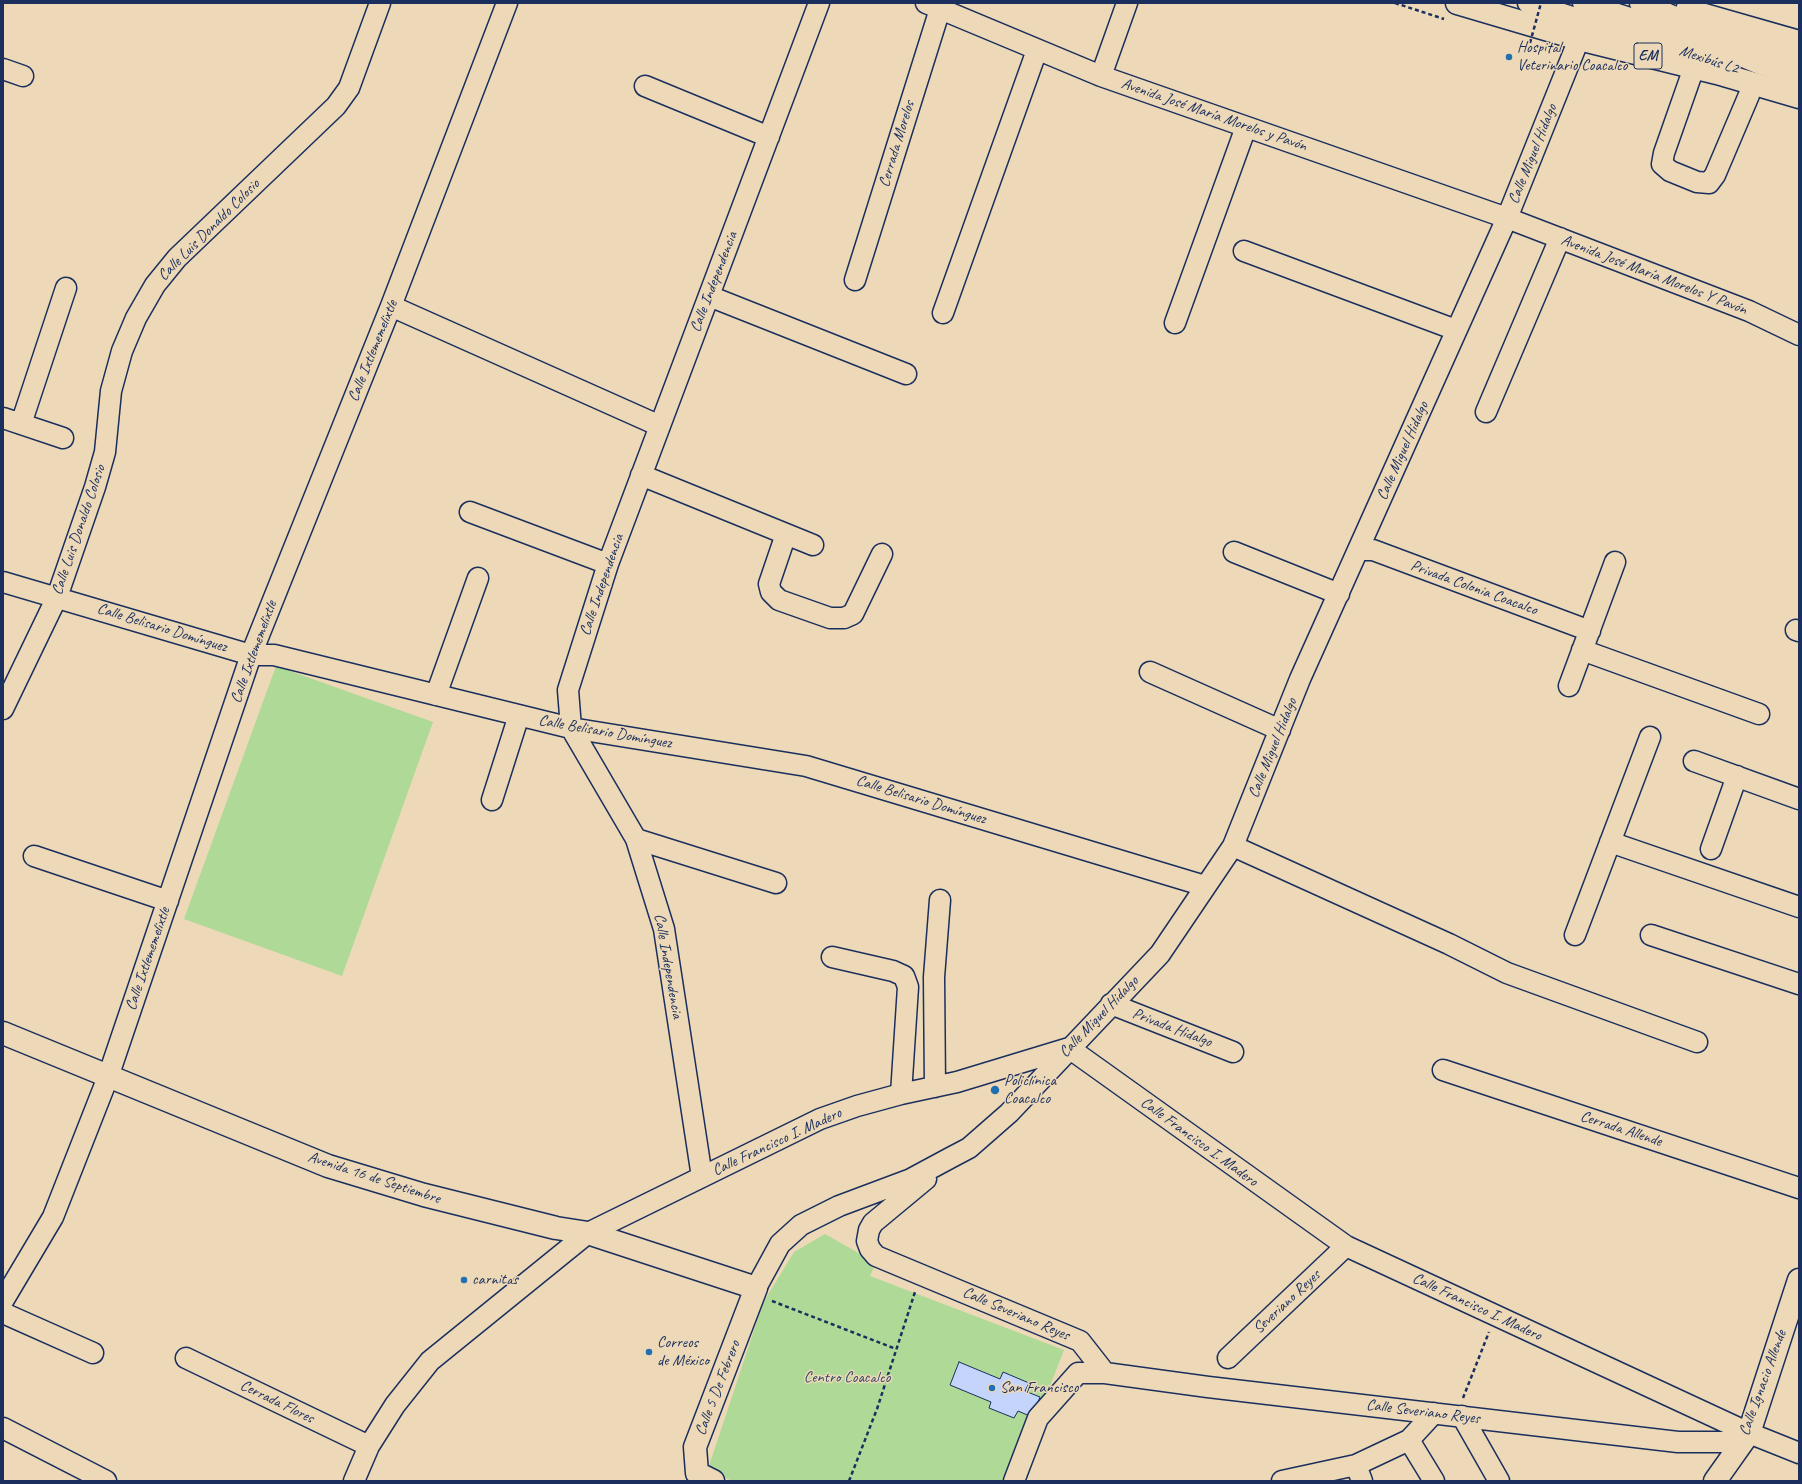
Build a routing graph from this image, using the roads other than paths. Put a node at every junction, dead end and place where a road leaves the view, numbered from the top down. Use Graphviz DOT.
graph roads {
  1 [pos="380,3"];
  2 [pos="507,3"];
  3 [pos="819,3"];
  4 [pos="1127,3"];
  5 [pos="1528,3"];
  6 [pos="1584,3"];
  7 [pos="1641,3"];
  8 [pos="1660,3"];
  9 [pos="933,6"];
  10 [pos="1453,12"];
  11 [pos="1579,39"];
  12 [pos="1799,42"];
  13 [pos="1037,50"];
  14 [pos="1723,57"];
  15 [pos="1799,64"];
  16 [pos="3,69"];
  17 [pos="23,76"];
  18 [pos="1101,76"];
  19 [pos="1690,76"];
  20 [pos="1799,77"];
  21 [pos="645,86"];
  22 [pos="1799,88"];
  23 [pos="1749,95"];
  24 [pos="1799,97"];
  25 [pos="1799,111"];
  26 [pos="1246,127"];
  27 [pos="769,137"];
  28 [pos="1507,218"];
  29 [pos="1560,238"];
  30 [pos="1244,251"];
  31 [pos="855,280"];
  32 [pos="66,288"];
  33 [pos="709,296"];
  34 [pos="391,306"];
  35 [pos="943,313"];
  36 [pos="1175,323"];
  37 [pos="1456,330"];
  38 [pos="1799,335"];
  39 [pos="906,374"];
  40 [pos="1486,412"];
  41 [pos="12,421"];
  42 [pos="660,426"];
  43 [pos="63,438"];
  44 [pos="641,475"];
  45 [pos="470,512"];
  46 [pos="786,534"];
  47 [pos="813,545"];
  48 [pos="1358,550"];
  49 [pos="1234,552"];
  50 [pos="882,554"];
  51 [pos="1616,562"];
  52 [pos="608,564"];
  53 [pos="478,578"];
  54 [pos="3,582"];
  55 [pos="1339,594"];
  56 [pos="58,597"];
  57 [pos="1590,631"];
  58 [pos="1582,650"];
  59 [pos="251,656"];
  60 [pos="1150,672"];
  61 [pos="1569,686"];
  62 [pos="436,695"];
  63 [pos="3,709"];
  64 [pos="1759,714"];
  65 [pos="519,716"];
  66 [pos="571,728"];
  67 [pos="1280,730"];
  68 [pos="1650,737"];
  69 [pos="1694,761"];
  70 [pos="1736,776"];
  71 [pos="1799,799"];
  72 [pos="492,800"];
  73 [pos="636,840"];
  74 [pos="1610,842"];
  75 [pos="1233,846"];
  76 [pos="1712,849"];
  77 [pos="34,856"];
  78 [pos="776,883"];
  79 [pos="1205,886"];
  80 [pos="940,900"];
  81 [pos="168,901"];
  82 [pos="1799,907"];
  83 [pos="1575,935"];
  84 [pos="1651,935"];
  85 [pos="832,957"];
  86 [pos="1799,984"];
  87 [pos="1112,1004"];
  88 [pos="3,1033"];
  89 [pos="1697,1042"];
  90 [pos="1069,1048"];
  91 [pos="1232,1052"];
  92 [pos="1443,1070"];
  93 [pos="108,1077"];
  94 [pos="935,1087"];
  95 [pos="901,1094"];
  96 [pos="949,1159"];
  97 [pos="702,1177"];
  98 [pos="1799,1188"];
  99 [pos="588,1233"];
  100 [pos="1346,1246"];
  101 [pos="1799,1280"];
  102 [pos="755,1291"];
  103 [pos="3,1301"];
  104 [pos="3,1313"];
  105 [pos="93,1353"];
  106 [pos="186,1358"];
  107 [pos="1228,1358"];
  108 [pos="1105,1373"];
  109 [pos="1434,1413"];
  110 [pos="1459,1416"];
  111 [pos="3,1428"];
  112 [pos="1745,1437"];
  113 [pos="1409,1440"];
  114 [pos="369,1446"];
  115 [pos="1799,1453"];
  116 [pos="1359,1473"];
  117 [pos="106,1481"];
  118 [pos="354,1481"];
  119 [pos="713,1481"];
  120 [pos="1014,1481"];
  121 [pos="1282,1481"];
  122 [pos="1434,1481"];
  123 [pos="1499,1481"];
  124 [pos="1715,1481"];
  1 -- 56 [label="street, Calle Luis Donaldo Colosio"];
  2 -- 34 [label="street, Calle Ixtlememelixtle"];
  3 -- 27 [label="street, Calle Independencia"];
  4 -- 18 [label="street"];
  5 -- 14 [label="street, Mexibús L2"];
  6 -- 14 [label="street, Mexibús L2"];
  7 -- 14 [label="main road, EM"];
  8 -- 12 [label="main road"];
  9 -- 13 [label="street, Avenida José María Morelos y Pavón"];
  9 -- 31 [label="street, Cerrada Morelos"];
  10 -- 11 [label="main road, EM"];
  11 -- 14 [label="main road, EM"];
  11 -- 19 [label="main road"];
  11 -- 28 [label="street, Calle Miguel Hidalgo"];
  13 -- 18 [label="street, Avenida José María Morelos y Pavón"];
  13 -- 35 [label="street"];
  14 -- 15 [label="main road, EM"];
  14 -- 20 [label="street, Mexibús L2"];
  14 -- 22 [label="street, Mexibús L2"];
  14 -- 24 [label="main road, EM"];
  16 -- 17 [label="street"];
  18 -- 26 [label="street, Avenida José María Morelos y Pavón"];
  19 -- 23 [label="main road"];
  19 -- 23 [label="street"];
  21 -- 27 [label="street"];
  23 -- 25 [label="main road"];
  26 -- 28 [label="street, Avenida José María Morelos y Pavón"];
  26 -- 36 [label="street"];
  27 -- 33 [label="street, Calle Independencia"];
  28 -- 29 [label="street, Avenida José María Morelos Y Pavón"];
  28 -- 37 [label="street, Calle Miguel Hidalgo"];
  29 -- 38 [label="street, Avenida José María Morelos Y Pavón"];
  29 -- 40 [label="street"];
  30 -- 37 [label="street"];
  32 -- 41 [label="street"];
  33 -- 39 [label="street"];
  33 -- 42 [label="street, Calle Independencia"];
  34 -- 42 [label="street"];
  34 -- 59 [label="street, Calle Ixtlememelixtle"];
  37 -- 48 [label="street, Calle Miguel Hidalgo"];
  41 -- 43 [label="street"];
  42 -- 44 [label="street, Calle Independencia"];
  44 -- 46 [label="street"];
  44 -- 52 [label="street, Calle Independencia"];
  45 -- 52 [label="street"];
  46 -- 47 [label="street"];
  46 -- 50 [label="street"];
  48 -- 55 [label="street, Calle Miguel Hidalgo"];
  48 -- 57 [label="street, Privada Colonia Coacalco"];
  49 -- 55 [label="street"];
  51 -- 57 [label="street"];
  52 -- 66 [label="street, Calle Independencia"];
  53 -- 62 [label="street"];
  54 -- 56 [label="street, Calle Belisario Domínguez"];
  55 -- 67 [label="street, Calle Miguel Hidalgo"];
  56 -- 59 [label="street, Calle Belisario Domínguez"];
  56 -- 63 [label="street, Calle Luis Donaldo Colosio"];
  57 -- 58 [label="street"];
  58 -- 61 [label="street"];
  58 -- 64 [label="street"];
  59 -- 62 [label="street, Calle Belisario Domínguez"];
  59 -- 81 [label="street, Calle Ixtlememelixtle"];
  60 -- 67 [label="street"];
  62 -- 65 [label="street, Calle Belisario Domínguez"];
  65 -- 66 [label="street, Calle Belisario Domínguez"];
  65 -- 72 [label="street"];
  66 -- 73 [label="street, Calle Independencia"];
  66 -- 79 [label="street, Calle Belisario Domínguez"];
  67 -- 75 [label="street, Calle Miguel Hidalgo"];
  68 -- 74 [label="street"];
  69 -- 70 [label="street"];
  70 -- 71 [label="street"];
  70 -- 76 [label="street"];
  73 -- 78 [label="street"];
  73 -- 97 [label="street, Calle Independencia"];
  74 -- 82 [label="street"];
  74 -- 83 [label="street"];
  75 -- 79 [label="street, Calle Miguel Hidalgo"];
  75 -- 89 [label="street"];
  77 -- 81 [label="street"];
  79 -- 87 [label="street, Calle Miguel Hidalgo"];
  80 -- 94 [label="street"];
  81 -- 93 [label="street, Calle Ixtlememelixtle"];
  84 -- 86 [label="street"];
  85 -- 95 [label="street"];
  87 -- 90 [label="street, Calle Miguel Hidalgo"];
  87 -- 91 [label="street, Privada Hidalgo"];
  88 -- 93 [label="main road, Avenida 16 de Septiembre"];
  90 -- 94 [label="street, Calle Francisco I. Madero"];
  90 -- 96 [label="street, Calle Miguel Hidalgo"];
  90 -- 100 [label="street, Calle Francisco I. Madero"];
  92 -- 98 [label="street, Cerrada Allende"];
  93 -- 99 [label="main road, Avenida 16 de Septiembre"];
  93 -- 103 [label="street, Calle Ixtlememelixtle"];
  94 -- 95 [label="street, Calle Francisco I. Madero"];
  95 -- 97 [label="street, Calle Francisco I. Madero"];
  96 -- 102 [label="street, Calle Miguel Hidalgo"];
  96 -- 108 [label="street, Calle Severiano Reyes"];
  97 -- 99 [label="street, Calle Francisco I. Madero"];
  99 -- 102 [label="main road, Avenida 16 de Septiembre"];
  99 -- 114 [label="street, Calle Francisco I. Madero"];
  100 -- 107 [label="street, Severiano Reyes"];
  100 -- 112 [label="street, Calle Francisco I. Madero"];
  101 -- 112 [label="main road, Calle Ignacio Allende"];
  102 -- 119 [label="main road, Calle 5 De Febrero"];
  104 -- 105 [label="street"];
  106 -- 114 [label="street, Cerrada Flores"];
  108 -- 109 [label="street, Calle Severiano Reyes"];
  108 -- 120 [label="street, Calle Severiano Reyes"];
  109 -- 110 [label="street, Calle Severiano Reyes"];
  109 -- 113 [label="street"];
  110 -- 112 [label="street, Calle Severiano Reyes"];
  110 -- 123 [label="street"];
  111 -- 117 [label="street"];
  112 -- 115 [label="street, Calle Francisco I. Madero"];
  112 -- 124 [label="main road, Calle Ignacio Allende"];
  113 -- 116 [label="street"];
  113 -- 122 [label="street"];
  114 -- 118 [label="street, Calle Francisco I. Madero"];
  116 -- 121 [label="street"];
}
